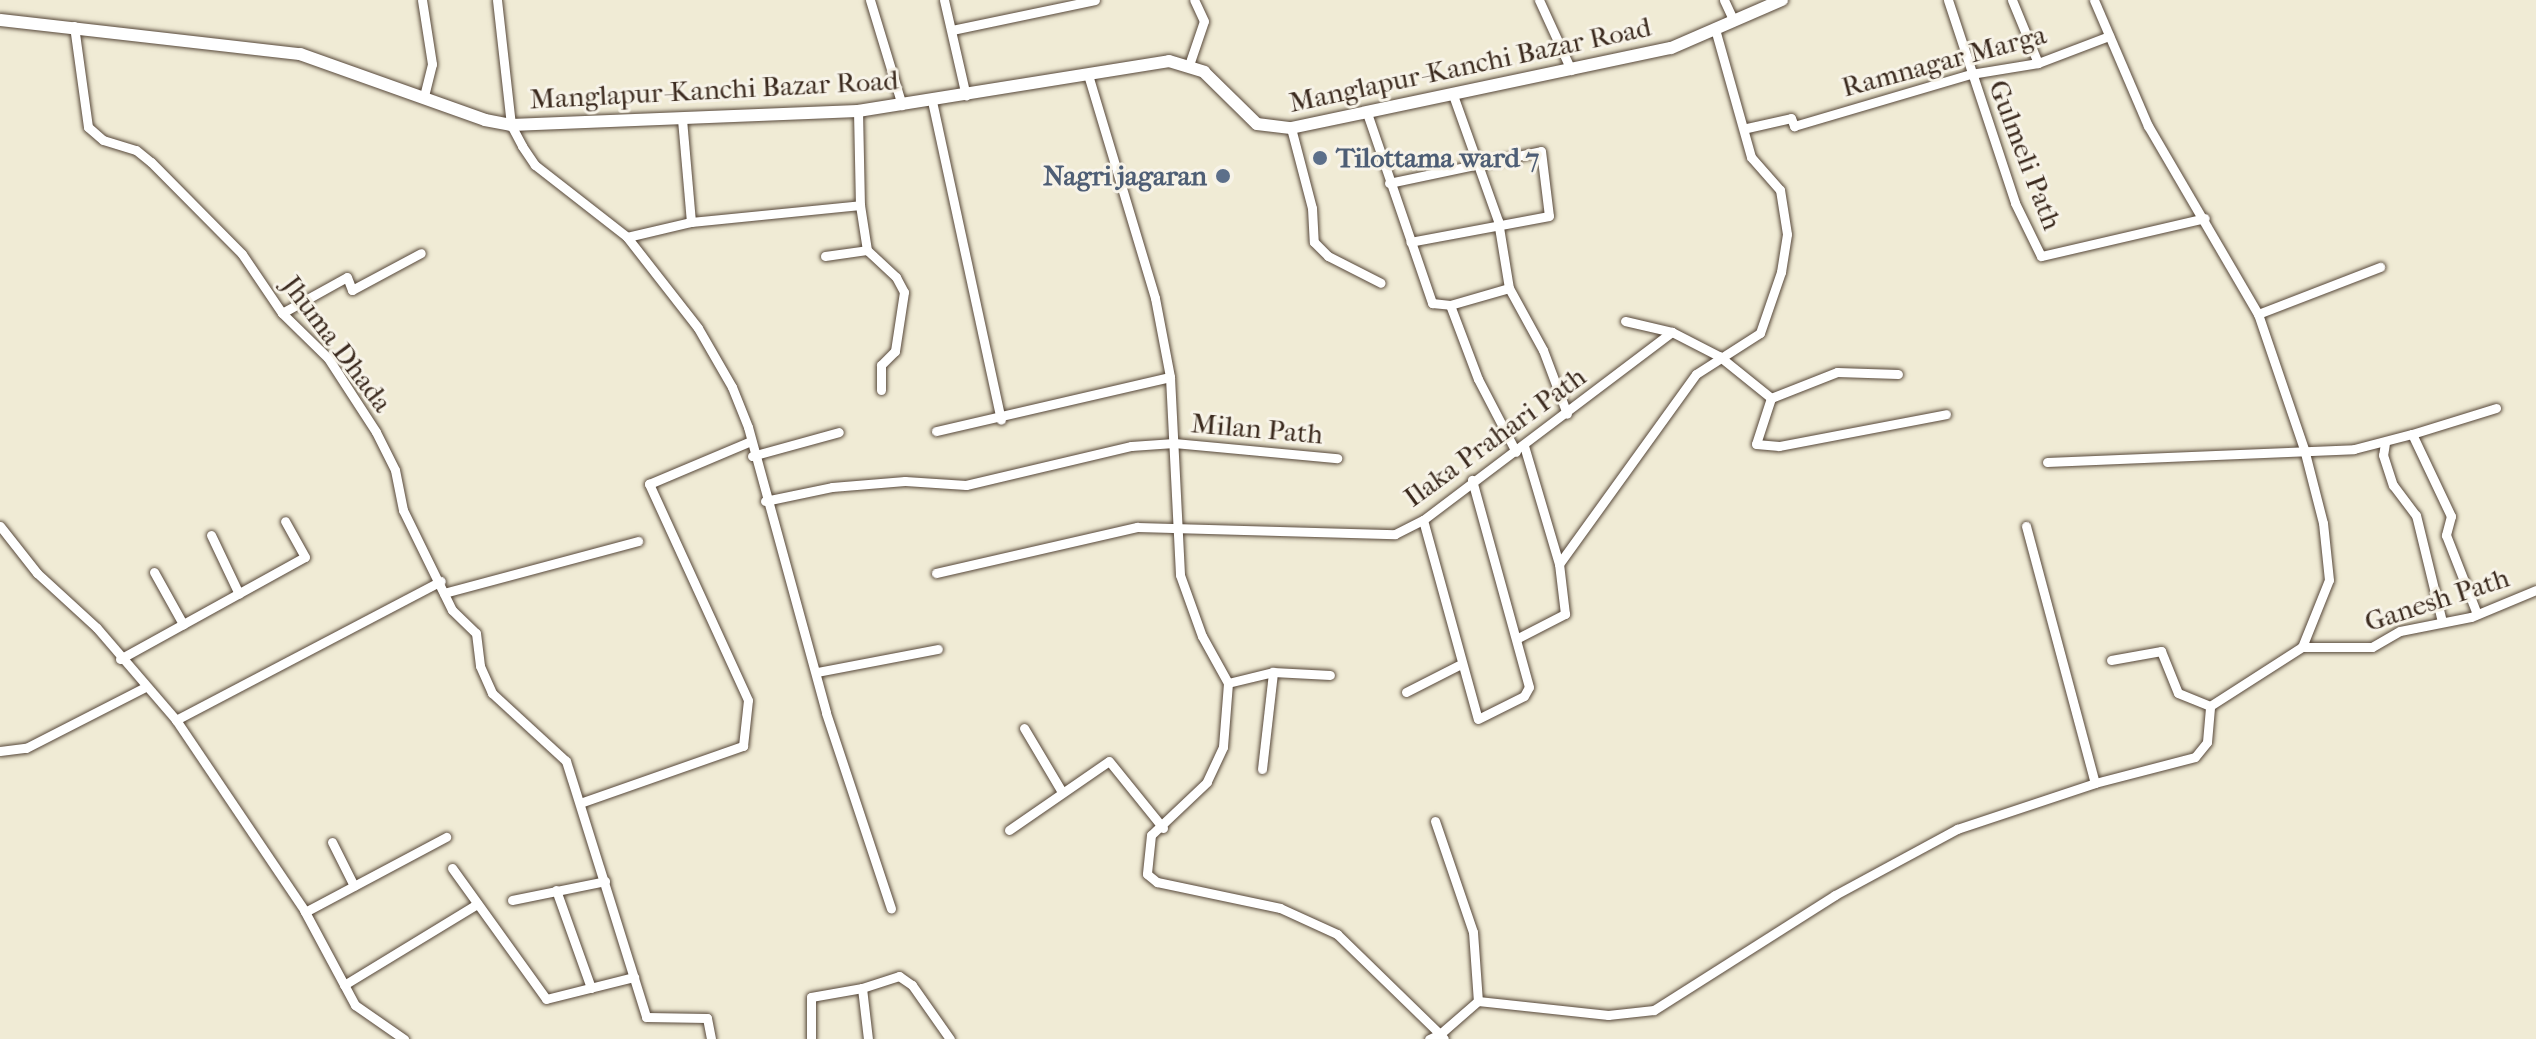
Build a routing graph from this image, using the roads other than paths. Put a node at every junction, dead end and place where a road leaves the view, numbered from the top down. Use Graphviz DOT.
graph roads {
  1 [pos="422,0"];
  2 [pos="497,0"];
  3 [pos="870,0"];
  4 [pos="944,0"];
  5 [pos="1095,0"];
  6 [pos="1194,0"];
  7 [pos="1539,0"];
  8 [pos="1724,0"];
  9 [pos="1782,0"];
  10 [pos="1948,0"];
  11 [pos="2012,0"];
  12 [pos="2094,0"];
  13 [pos="0,20"];
  14 [pos="1734,21"];
  15 [pos="74,26"];
  16 [pos="1715,29"];
  17 [pos="952,30"];
  18 [pos="2109,36"];
  19 [pos="2038,63"];
  20 [pos="1189,65"];
  21 [pos="1571,70"];
  22 [pos="1971,74"];
  23 [pos="1089,78"];
  24 [pos="1453,95"];
  25 [pos="966,96"];
  26 [pos="424,97"];
  27 [pos="932,101"];
  28 [pos="902,105"];
  29 [pos="858,111"];
  30 [pos="1367,113"];
  31 [pos="682,119"];
  32 [pos="511,125"];
  33 [pos="1291,128"];
  34 [pos="1747,128"];
  35 [pos="1478,165"];
  36 [pos="1389,183"];
  37 [pos="860,205"];
  38 [pos="2205,218"];
  39 [pos="1498,221"];
  40 [pos="691,222"];
  41 [pos="627,237"];
  42 [pos="1410,242"];
  43 [pos="867,250"];
  44 [pos="421,253"];
  45 [pos="825,256"];
  46 [pos="2380,267"];
  47 [pos="1381,283"];
  48 [pos="1509,288"];
  49 [pos="1450,305"];
  50 [pos="282,313"];
  51 [pos="2258,314"];
  52 [pos="1625,321"];
  53 [pos="1672,332"];
  54 [pos="1719,356"];
  55 [pos="1898,374"];
  56 [pos="1170,377"];
  57 [pos="881,390"];
  58 [pos="1771,398"];
  59 [pos="2496,408"];
  60 [pos="1567,414"];
  61 [pos="1946,414"];
  62 [pos="1001,420"];
  63 [pos="936,431"];
  64 [pos="839,432"];
  65 [pos="2412,434"];
  66 [pos="751,441"];
  67 [pos="1174,443"];
  68 [pos="2385,443"];
  69 [pos="1520,449"];
  70 [pos="2304,449"];
  71 [pos="752,456"];
  72 [pos="1337,458"];
  73 [pos="2047,462"];
  74 [pos="1472,480"];
  75 [pos="765,501"];
  76 [pos="1423,520"];
  77 [pos="285,521"];
  78 [pos="0,526"];
  79 [pos="2026,526"];
  80 [pos="1178,529"];
  81 [pos="211,535"];
  82 [pos="638,541"];
  83 [pos="1559,564"];
  84 [pos="154,572"];
  85 [pos="936,573"];
  86 [pos="441,581"];
  87 [pos="2536,590"];
  88 [pos="444,593"];
  89 [pos="239,594"];
  90 [pos="2477,614"];
  91 [pos="2442,622"];
  92 [pos="183,624"];
  93 [pos="1518,638"];
  94 [pos="2302,647"];
  95 [pos="938,649"];
  96 [pos="120,659"];
  97 [pos="2111,660"];
  98 [pos="1459,665"];
  99 [pos="817,672"];
  100 [pos="1273,672"];
  101 [pos="1330,675"];
  102 [pos="1228,683"];
  103 [pos="145,687"];
  104 [pos="1406,692"];
  105 [pos="2210,706"];
  106 [pos="176,720"];
  107 [pos="1024,728"];
  108 [pos="0,751"];
  109 [pos="1262,769"];
  110 [pos="2095,783"];
  111 [pos="1062,792"];
  112 [pos="580,803"];
  113 [pos="1435,821"];
  114 [pos="1163,828"];
  115 [pos="1009,830"];
  116 [pos="446,837"];
  117 [pos="332,842"];
  118 [pos="452,868"];
  119 [pos="605,881"];
  120 [pos="354,886"];
  121 [pos="556,890"];
  122 [pos="512,900"];
  123 [pos="477,904"];
  124 [pos="891,908"];
  125 [pos="305,912"];
  126 [pos="634,977"];
  127 [pos="344,985"];
  128 [pos="591,988"];
  129 [pos="862,988"];
  130 [pos="1478,1001"];
  131 [pos="1442,1036"];
  132 [pos="404,1039"];
  133 [pos="711,1039"];
  134 [pos="811,1039"];
  135 [pos="868,1039"];
  136 [pos="950,1039"];
  137 [pos="1429,1039"];
  1 -- 26 [label="street"];
  2 -- 32 [label="street"];
  3 -- 28 [label="street"];
  4 -- 17 [label="street"];
  5 -- 17 [label="street"];
  6 -- 20 [label="street"];
  7 -- 21 [label="street"];
  8 -- 14 [label="street"];
  9 -- 14 [label="street, Manglapur-Kanchi Bazar Road"];
  10 -- 22 [label="street, Gulmeli Path"];
  11 -- 19 [label="street"];
  12 -- 18 [label="street"];
  13 -- 15 [label="street, Manglapur-Kanchi Bazar Road"];
  14 -- 16 [label="street, Manglapur-Kanchi Bazar Road"];
  15 -- 26 [label="street, Manglapur-Kanchi Bazar Road"];
  15 -- 50 [label="street, Jhuma Dhada"];
  16 -- 21 [label="street, Manglapur-Kanchi Bazar Road"];
  16 -- 34 [label="street"];
  17 -- 25 [label="street"];
  18 -- 19 [label="street, Ramnagar Marga"];
  18 -- 38 [label="street"];
  19 -- 22 [label="street, Ramnagar Marga"];
  20 -- 23 [label="street, Manglapur-Kanchi Bazar Road"];
  20 -- 33 [label="street, Manglapur-Kanchi Bazar Road"];
  21 -- 24 [label="street, Manglapur-Kanchi Bazar Road"];
  22 -- 34 [label="street, Ramnagar Marga"];
  22 -- 38 [label="street, Gulmeli Path"];
  23 -- 25 [label="street, Manglapur-Kanchi Bazar Road"];
  23 -- 56 [label="street"];
  24 -- 30 [label="street, Manglapur-Kanchi Bazar Road"];
  24 -- 35 [label="street"];
  25 -- 27 [label="street, Manglapur-Kanchi Bazar Road"];
  26 -- 32 [label="street, Manglapur-Kanchi Bazar Road"];
  27 -- 28 [label="street, Manglapur-Kanchi Bazar Road"];
  27 -- 62 [label="street"];
  28 -- 29 [label="street, Manglapur-Kanchi Bazar Road"];
  29 -- 31 [label="street, Manglapur-Kanchi Bazar Road"];
  29 -- 37 [label="street"];
  30 -- 33 [label="street, Manglapur-Kanchi Bazar Road"];
  30 -- 36 [label="street"];
  31 -- 32 [label="street, Manglapur-Kanchi Bazar Road"];
  31 -- 40 [label="street"];
  32 -- 41 [label="street"];
  33 -- 47 [label="street"];
  34 -- 54 [label="street"];
  35 -- 36 [label="street"];
  35 -- 39 [label="street"];
  35 -- 39 [label="street"];
  36 -- 42 [label="street"];
  37 -- 40 [label="street"];
  37 -- 43 [label="street"];
  38 -- 51 [label="street"];
  39 -- 42 [label="street"];
  39 -- 48 [label="street"];
  40 -- 41 [label="street"];
  41 -- 66 [label="street"];
  42 -- 49 [label="street"];
  43 -- 45 [label="street"];
  43 -- 57 [label="street"];
  44 -- 50 [label="street"];
  46 -- 51 [label="street"];
  48 -- 49 [label="street"];
  48 -- 60 [label="street"];
  49 -- 69 [label="street"];
  50 -- 86 [label="street, Jhuma Dhada"];
  51 -- 70 [label="street"];
  52 -- 53 [label="street"];
  53 -- 54 [label="street"];
  53 -- 60 [label="street, Ilaka Prahari Path"];
  54 -- 58 [label="street"];
  54 -- 83 [label="street"];
  55 -- 58 [label="street"];
  56 -- 62 [label="street"];
  56 -- 67 [label="street"];
  58 -- 61 [label="street"];
  59 -- 65 [label="street"];
  60 -- 69 [label="street, Ilaka Prahari Path"];
  62 -- 63 [label="street"];
  64 -- 71 [label="street"];
  65 -- 68 [label="street"];
  65 -- 90 [label="street"];
  66 -- 71 [label="street"];
  66 -- 112 [label="street"];
  67 -- 72 [label="street, Milan Path"];
  67 -- 75 [label="street, Milan Path"];
  67 -- 80 [label="street"];
  68 -- 70 [label="street"];
  68 -- 91 [label="street"];
  69 -- 74 [label="street, Ilaka Prahari Path"];
  69 -- 83 [label="street"];
  70 -- 73 [label="street"];
  70 -- 94 [label="street"];
  71 -- 75 [label="street"];
  74 -- 76 [label="street, Ilaka Prahari Path"];
  74 -- 93 [label="street"];
  75 -- 99 [label="street"];
  76 -- 80 [label="street, Ilaka Prahari Path"];
  76 -- 98 [label="street"];
  77 -- 89 [label="street"];
  78 -- 96 [label="street"];
  79 -- 110 [label="street"];
  80 -- 85 [label="street, Ilaka Prahari Path"];
  80 -- 102 [label="street"];
  81 -- 89 [label="street"];
  82 -- 88 [label="street"];
  83 -- 93 [label="street"];
  84 -- 92 [label="street"];
  86 -- 88 [label="street, Jhuma Dhada"];
  86 -- 106 [label="street"];
  87 -- 90 [label="street, Ganesh Path"];
  88 -- 112 [label="street, Jhuma Dhada"];
  89 -- 92 [label="street"];
  90 -- 91 [label="street, Ganesh Path"];
  91 -- 94 [label="street, Ganesh Path"];
  92 -- 96 [label="street"];
  93 -- 98 [label="street"];
  94 -- 105 [label="street"];
  95 -- 99 [label="street"];
  96 -- 103 [label="street"];
  97 -- 105 [label="street"];
  98 -- 104 [label="street"];
  99 -- 124 [label="street"];
  100 -- 101 [label="street"];
  100 -- 102 [label="street"];
  100 -- 109 [label="street"];
  102 -- 114 [label="street"];
  103 -- 106 [label="street"];
  103 -- 108 [label="street"];
  105 -- 110 [label="street"];
  106 -- 125 [label="street"];
  107 -- 111 [label="street"];
  110 -- 130 [label="street"];
  111 -- 114 [label="street"];
  111 -- 115 [label="street"];
  112 -- 119 [label="street, Jhuma Dhada"];
  113 -- 130 [label="street"];
  114 -- 131 [label="street"];
  116 -- 120 [label="street"];
  117 -- 120 [label="street"];
  118 -- 123 [label="street"];
  119 -- 121 [label="street"];
  119 -- 126 [label="street, Jhuma Dhada"];
  120 -- 125 [label="street"];
  121 -- 122 [label="street"];
  121 -- 128 [label="street"];
  123 -- 127 [label="street"];
  123 -- 128 [label="street"];
  125 -- 127 [label="street"];
  126 -- 128 [label="street"];
  126 -- 133 [label="street, Jhuma Dhada"];
  127 -- 132 [label="street"];
  129 -- 134 [label="street"];
  129 -- 135 [label="street"];
  129 -- 136 [label="street"];
  130 -- 131 [label="street"];
  131 -- 137 [label="street"];
}
